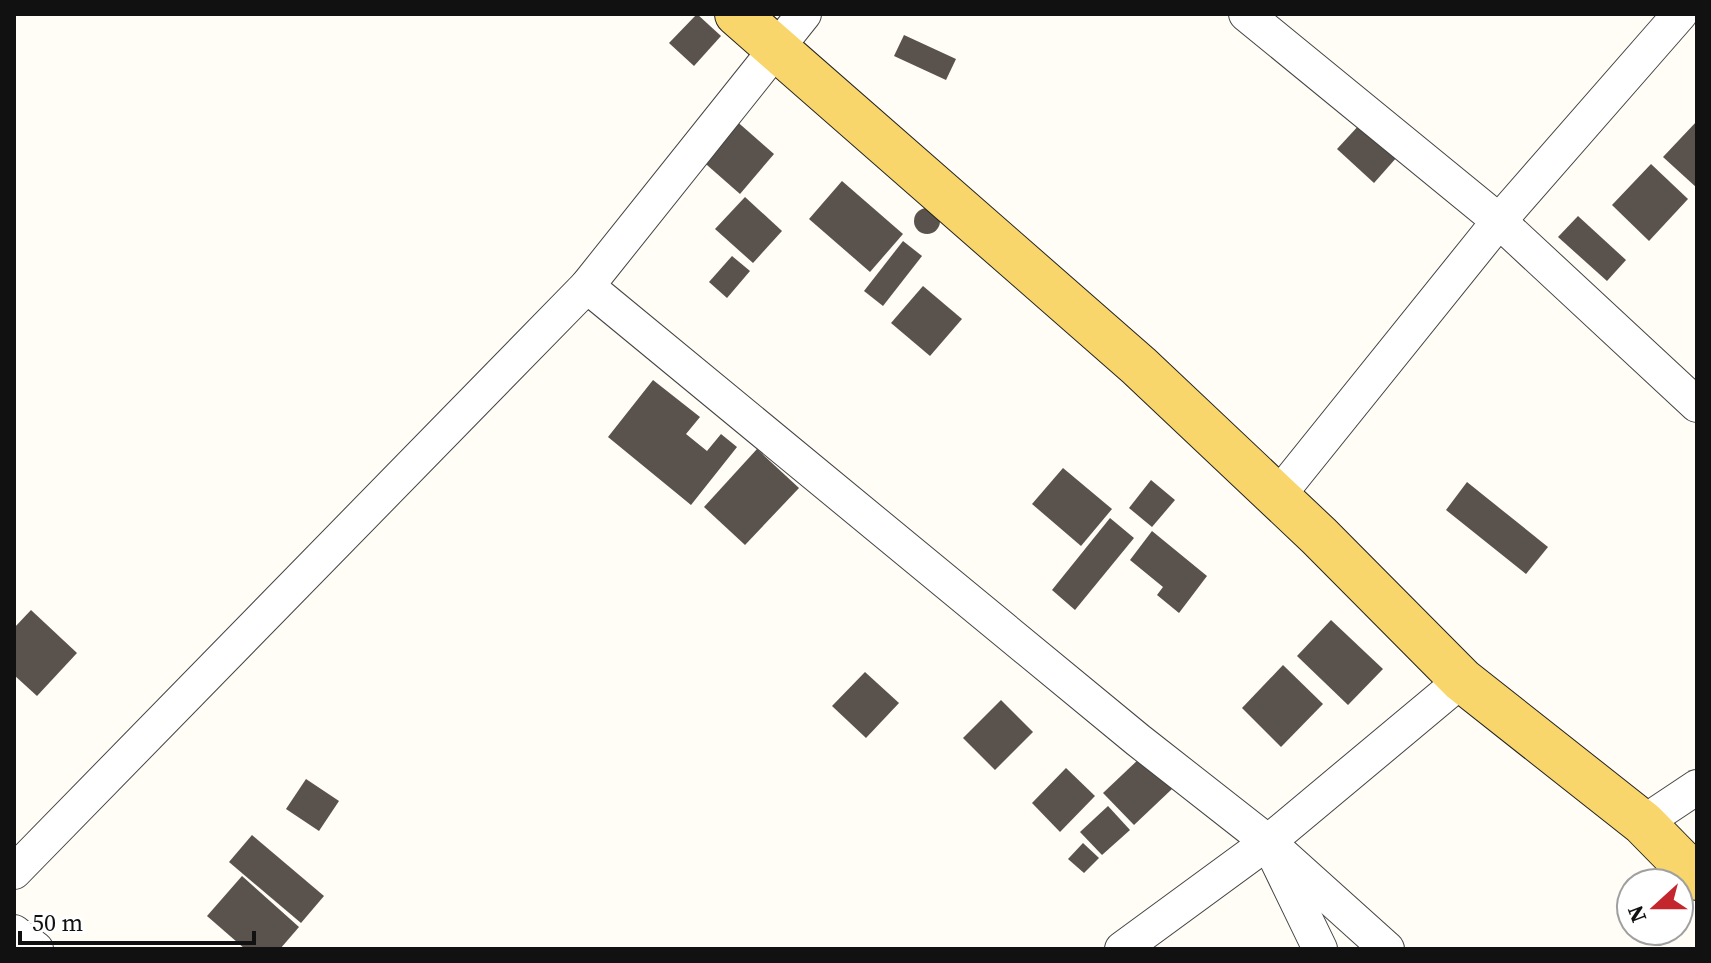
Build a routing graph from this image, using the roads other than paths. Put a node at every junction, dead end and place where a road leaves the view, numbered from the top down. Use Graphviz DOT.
graph roads {
  1 [pos="737,14"];
  2 [pos="1246,14"];
  3 [pos="1682,14"];
  4 [pos="1697,24"];
  5 [pos="791,31"];
  6 [pos="1499,221"];
  7 [pos="587,286"];
  8 [pos="1697,405"];
  9 [pos="1277,497"];
  10 [pos="1462,680"];
  11 [pos="1697,787"];
  12 [pos="1643,823"];
  13 [pos="1268,842"];
  14 [pos="14,872"];
  15 [pos="1697,878"];
  16 [pos="14,932"];
  17 [pos="36,949"];
  18 [pos="1122,949"];
  19 [pos="1320,949"];
  20 [pos="1387,949"];
  1 -- 5 [label="main road"];
  2 -- 6 [label="street"];
  3 -- 4 [label="street"];
  3 -- 6 [label="street"];
  5 -- 7 [label="street"];
  5 -- 9 [label="main road"];
  6 -- 8 [label="street"];
  6 -- 9 [label="street"];
  7 -- 13 [label="street"];
  7 -- 14 [label="street"];
  9 -- 10 [label="main road"];
  10 -- 12 [label="main road"];
  10 -- 13 [label="street"];
  11 -- 12 [label="street"];
  12 -- 15 [label="main road"];
  13 -- 18 [label="street"];
  13 -- 19 [label="street"];
  13 -- 20 [label="street"];
  16 -- 17 [label="street"];
}
